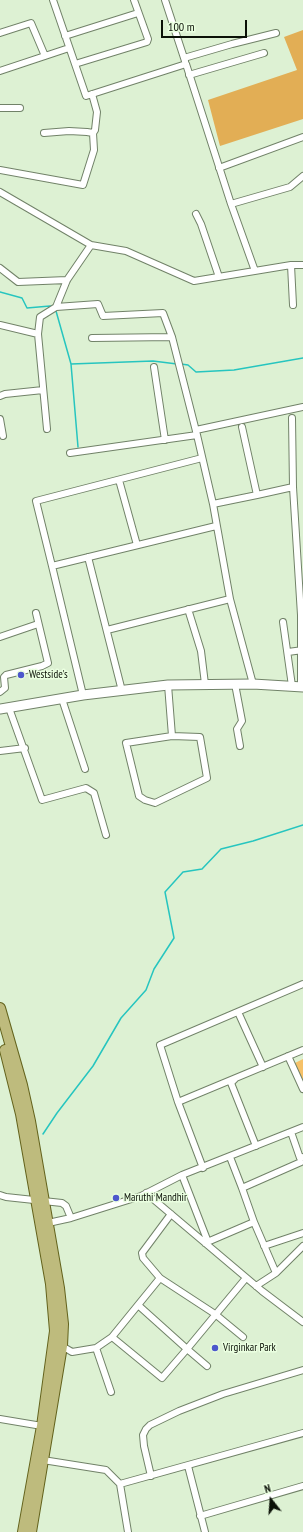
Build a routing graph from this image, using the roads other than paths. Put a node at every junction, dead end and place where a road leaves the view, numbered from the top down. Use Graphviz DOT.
graph roads {
  1 [pos="53,0"];
  2 [pos="134,0"];
  3 [pos="165,0"];
  4 [pos="138,13"];
  5 [pos="276,33"];
  6 [pos="0,34"];
  7 [pos="66,36"];
  8 [pos="69,48"];
  9 [pos="264,53"];
  10 [pos="45,56"];
  11 [pos="185,61"];
  12 [pos="75,64"];
  13 [pos="0,71"];
  14 [pos="189,75"];
  15 [pos="92,94"];
  16 [pos="0,108"];
  17 [pos="20,108"];
  18 [pos="44,133"];
  19 [pos="93,134"];
  20 [pos="303,137"];
  21 [pos="219,168"];
  22 [pos="0,170"];
  23 [pos="303,176"];
  24 [pos="0,192"];
  25 [pos="231,204"];
  26 [pos="196,214"];
  27 [pos="92,244"];
  28 [pos="291,265"];
  29 [pos="303,265"];
  30 [pos="0,268"];
  31 [pos="254,271"];
  32 [pos="219,277"];
  33 [pos="66,280"];
  34 [pos="293,305"];
  35 [pos="56,307"];
  36 [pos="0,326"];
  37 [pos="38,334"];
  38 [pos="172,337"];
  39 [pos="92,338"];
  40 [pos="154,367"];
  41 [pos="43,390"];
  42 [pos="0,396"];
  43 [pos="303,407"];
  44 [pos="292,418"];
  45 [pos="0,419"];
  46 [pos="242,426"];
  47 [pos="47,429"];
  48 [pos="197,432"];
  49 [pos="3,436"];
  50 [pos="165,440"];
  51 [pos="70,453"];
  52 [pos="202,458"];
  53 [pos="119,480"];
  54 [pos="294,487"];
  55 [pos="257,495"];
  56 [pos="213,504"];
  57 [pos="216,526"];
  58 [pos="137,545"];
  59 [pos="88,557"];
  60 [pos="52,566"];
  61 [pos="230,599"];
  62 [pos="188,609"];
  63 [pos="36,612"];
  64 [pos="302,615"];
  65 [pos="283,622"];
  66 [pos="38,624"];
  67 [pos="107,630"];
  68 [pos="0,637"];
  69 [pos="302,650"];
  70 [pos="288,652"];
  71 [pos="205,684"];
  72 [pos="235,684"];
  73 [pos="253,684"];
  74 [pos="168,685"];
  75 [pos="292,686"];
  76 [pos="302,687"];
  77 [pos="122,690"];
  78 [pos="0,692"];
  79 [pos="83,695"];
  80 [pos="62,699"];
  81 [pos="3,709"];
  82 [pos="172,736"];
  83 [pos="240,746"];
  84 [pos="25,748"];
  85 [pos="0,751"];
  86 [pos="85,769"];
  87 [pos="106,834"];
  88 [pos="303,984"];
  89 [pos="0,1008"];
  90 [pos="238,1012"];
  91 [pos="0,1030"];
  92 [pos="303,1050"];
  93 [pos="288,1056"];
  94 [pos="263,1067"];
  95 [pos="234,1079"];
  96 [pos="303,1089"];
  97 [pos="178,1102"];
  98 [pos="303,1127"];
  99 [pos="291,1132"];
  100 [pos="256,1146"];
  101 [pos="230,1157"];
  102 [pos="302,1161"];
  103 [pos="203,1168"];
  104 [pos="182,1175"];
  105 [pos="242,1188"];
  106 [pos="146,1193"];
  107 [pos="0,1195"];
  108 [pos="40,1200"];
  109 [pos="171,1214"];
  110 [pos="71,1218"];
  111 [pos="254,1222"];
  112 [pos="48,1223"];
  113 [pos="303,1233"];
  114 [pos="207,1242"];
  115 [pos="264,1246"];
  116 [pos="303,1246"];
  117 [pos="276,1273"];
  118 [pos="160,1278"];
  119 [pos="246,1278"];
  120 [pos="256,1286"];
  121 [pos="138,1305"];
  122 [pos="215,1315"];
  123 [pos="303,1322"];
  124 [pos="112,1337"];
  125 [pos="243,1337"];
  126 [pos="62,1346"];
  127 [pos="96,1348"];
  128 [pos="187,1349"];
  129 [pos="207,1366"];
  130 [pos="303,1370"];
  131 [pos="111,1392"];
  132 [pos="0,1419"];
  133 [pos="42,1426"];
  134 [pos="303,1433"];
  135 [pos="43,1460"];
  136 [pos="188,1466"];
  137 [pos="151,1476"];
  138 [pos="120,1484"];
  139 [pos="303,1486"];
  140 [pos="200,1516"];
  141 [pos="23,1532"];
  142 [pos="31,1532"];
  143 [pos="128,1532"];
  144 [pos="205,1532"];
  1 -- 7 [label="street"];
  2 -- 4 [label="street"];
  3 -- 11 [label="street"];
  4 -- 7 [label="street"];
  4 -- 12 [label="street"];
  5 -- 11 [label="street"];
  6 -- 10 [label="street"];
  7 -- 8 [label="street"];
  8 -- 10 [label="street"];
  8 -- 12 [label="street"];
  9 -- 14 [label="street"];
  10 -- 13 [label="street"];
  11 -- 14 [label="street"];
  11 -- 15 [label="street"];
  12 -- 15 [label="street"];
  14 -- 21 [label="street"];
  15 -- 19 [label="street"];
  16 -- 17 [label="street"];
  18 -- 19 [label="street"];
  19 -- 22 [label="street"];
  20 -- 21 [label="street"];
  21 -- 25 [label="street"];
  23 -- 25 [label="street"];
  24 -- 27 [label="street"];
  25 -- 31 [label="street"];
  26 -- 32 [label="street"];
  27 -- 32 [label="street"];
  27 -- 33 [label="street"];
  28 -- 29 [label="street"];
  28 -- 31 [label="street"];
  28 -- 34 [label="street"];
  30 -- 33 [label="street"];
  31 -- 32 [label="street"];
  33 -- 35 [label="street"];
  35 -- 37 [label="street"];
  35 -- 38 [label="street"];
  36 -- 37 [label="street"];
  37 -- 41 [label="street"];
  38 -- 39 [label="street"];
  38 -- 48 [label="street"];
  40 -- 50 [label="street"];
  41 -- 42 [label="street"];
  41 -- 47 [label="street"];
  43 -- 48 [label="street"];
  44 -- 54 [label="street"];
  45 -- 49 [label="street"];
  46 -- 55 [label="street"];
  48 -- 50 [label="street"];
  48 -- 52 [label="street"];
  50 -- 51 [label="street"];
  52 -- 53 [label="street"];
  52 -- 56 [label="street"];
  53 -- 58 [label="street"];
  53 -- 60 [label="street"];
  54 -- 55 [label="street"];
  54 -- 64 [label="street"];
  55 -- 56 [label="street"];
  56 -- 57 [label="street"];
  57 -- 58 [label="street"];
  57 -- 61 [label="street"];
  58 -- 59 [label="street"];
  59 -- 60 [label="street"];
  59 -- 67 [label="street"];
  60 -- 79 [label="street"];
  61 -- 62 [label="street"];
  61 -- 73 [label="street"];
  62 -- 67 [label="street"];
  62 -- 71 [label="street"];
  63 -- 66 [label="street"];
  64 -- 69 [label="street"];
  65 -- 70 [label="street"];
  66 -- 68 [label="street"];
  66 -- 78 [label="street"];
  67 -- 77 [label="street"];
  69 -- 70 [label="street"];
  69 -- 76 [label="street"];
  70 -- 75 [label="street"];
  71 -- 72 [label="main road"];
  71 -- 74 [label="main road"];
  72 -- 73 [label="main road"];
  72 -- 83 [label="street"];
  73 -- 75 [label="main road"];
  74 -- 77 [label="main road"];
  74 -- 82 [label="street"];
  75 -- 76 [label="main road"];
  77 -- 79 [label="main road"];
  79 -- 80 [label="main road"];
  80 -- 81 [label="main road"];
  80 -- 86 [label="street"];
  81 -- 84 [label="street"];
  82 -- 82 [label="street"];
  84 -- 85 [label="street"];
  84 -- 87 [label="street"];
  88 -- 90 [label="street"];
  89 -- 108 [label="main road"];
  90 -- 94 [label="street"];
  90 -- 97 [label="street"];
  91 -- 108 [label="main road"];
  92 -- 93 [label="street"];
  93 -- 94 [label="street"];
  93 -- 96 [label="street"];
  94 -- 95 [label="street"];
  95 -- 97 [label="street"];
  95 -- 100 [label="street"];
  97 -- 103 [label="street"];
  98 -- 99 [label="street"];
  99 -- 100 [label="street"];
  99 -- 102 [label="street"];
  100 -- 101 [label="street"];
  101 -- 103 [label="street"];
  101 -- 105 [label="street"];
  102 -- 105 [label="street"];
  103 -- 104 [label="street"];
  104 -- 106 [label="street"];
  104 -- 114 [label="street"];
  105 -- 111 [label="street"];
  106 -- 109 [label="street"];
  106 -- 110 [label="street"];
  107 -- 108 [label="street"];
  108 -- 110 [label="street"];
  108 -- 112 [label="main road"];
  108 -- 133 [label="main road"];
  109 -- 114 [label="street"];
  109 -- 118 [label="street"];
  110 -- 112 [label="street"];
  111 -- 114 [label="street"];
  111 -- 115 [label="street"];
  112 -- 126 [label="main road"];
  113 -- 115 [label="street"];
  114 -- 119 [label="street"];
  115 -- 117 [label="street"];
  116 -- 117 [label="street"];
  117 -- 120 [label="street"];
  118 -- 121 [label="street"];
  118 -- 122 [label="street"];
  119 -- 120 [label="street"];
  119 -- 122 [label="street"];
  120 -- 123 [label="street"];
  121 -- 124 [label="street"];
  121 -- 128 [label="street"];
  122 -- 125 [label="street"];
  122 -- 128 [label="street"];
  124 -- 127 [label="street"];
  124 -- 128 [label="street"];
  126 -- 127 [label="street"];
  126 -- 135 [label="main road"];
  127 -- 131 [label="street"];
  128 -- 129 [label="street"];
  130 -- 137 [label="street"];
  132 -- 133 [label="street"];
  133 -- 141 [label="main road"];
  134 -- 136 [label="street"];
  135 -- 138 [label="street"];
  135 -- 142 [label="main road"];
  136 -- 137 [label="street"];
  136 -- 140 [label="street"];
  137 -- 138 [label="street"];
  138 -- 143 [label="street"];
  139 -- 140 [label="street"];
  140 -- 144 [label="street"];
}
